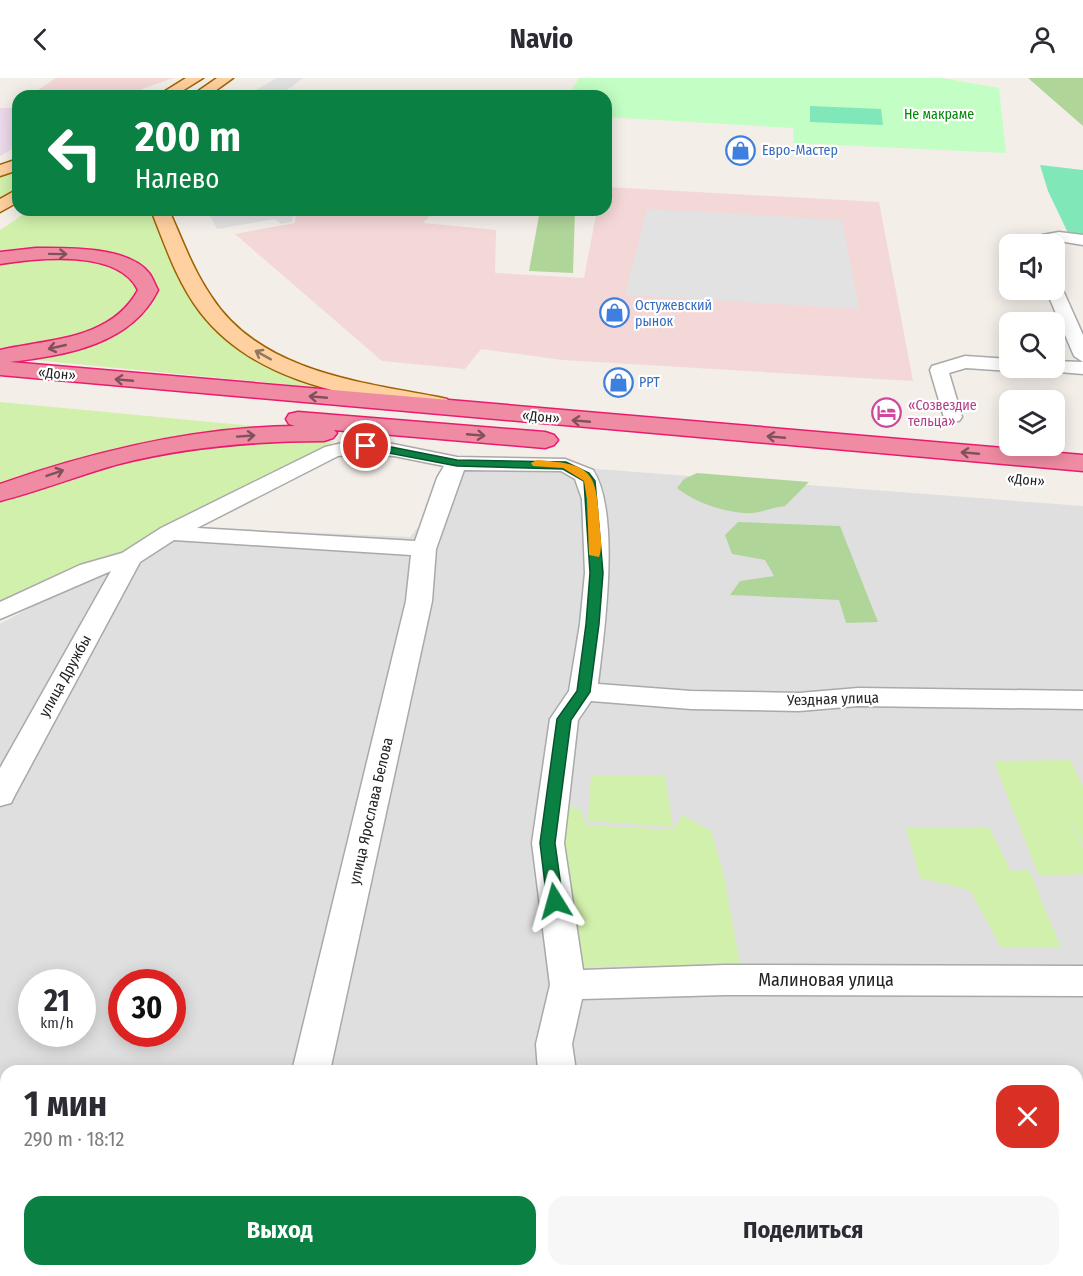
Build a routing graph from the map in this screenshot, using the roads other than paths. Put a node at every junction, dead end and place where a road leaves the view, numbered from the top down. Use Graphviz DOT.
graph roads {
  1 [pos="196,78"];
  2 [pos="225,79"];
  3 [pos="174,90"];
  4 [pos="208,90"];
  5 [pos="163,216"];
  6 [pos="1065,237"];
  7 [pos="1083,240"];
  8 [pos="0,258"];
  9 [pos="1059,300"];
  10 [pos="0,356"];
  11 [pos="1083,356"];
  12 [pos="999,364"];
  13 [pos="1065,367"];
  14 [pos="0,368"];
  15 [pos="1083,368"];
  16 [pos="0,391"];
  17 [pos="154,405"];
  18 [pos="481,412"];
  19 [pos="236,413"];
  20 [pos="952,417"];
  21 [pos="449,433"];
  22 [pos="578,443"];
  23 [pos="672,451"];
  24 [pos="457,463"];
  25 [pos="1083,463"];
  26 [pos="1083,485"];
  27 [pos="0,493"];
  28 [pos="169,533"];
  29 [pos="424,549"];
  30 [pos="130,558"];
  31 [pos="0,611"];
  32 [pos="584,692"];
  33 [pos="1083,700"];
  34 [pos="0,795"];
  35 [pos="1083,981"];
  36 [pos="568,985"];
  37 [pos="312,1065"];
  38 [pos="556,1065"];
  1 -- 3 [label="main road"];
  2 -- 4 [label="main road"];
  18 -- 5 [label="main road, one-way"];
  6 -- 7 [label="street"];
  8 -- 10 [label="highway, one-way"];
  9 -- 11 [label="street"];
  12 -- 20 [label="street"];
  13 -- 15 [label="street"];
  18 -- 14 [label="highway, «Дон», one-way"];
  16 -- 17 [label="highway, «Дон»"];
  25 -- 18 [label="highway, «Дон», one-way"];
  19 -- 21 [label="highway, «Дон»"];
  21 -- 22 [label="highway, «Дон», one-way"];
  27 -- 21 [label="highway, one-way"];
  23 -- 26 [label="highway, «Дон»"];
  24 -- 28 [label="street"];
  24 -- 29 [label="street, улица Ярослава Белова"];
  24 -- 32 [label="street"];
  28 -- 29 [label="street"];
  28 -- 30 [label="street"];
  29 -- 37 [label="street, улица Ярослава Белова"];
  30 -- 31 [label="street"];
  30 -- 34 [label="street, улица Дружбы"];
  32 -- 33 [label="street, Уездная улица"];
  32 -- 36 [label="street"];
  35 -- 36 [label="street, Малиновая улица"];
  36 -- 38 [label="street"];
}
